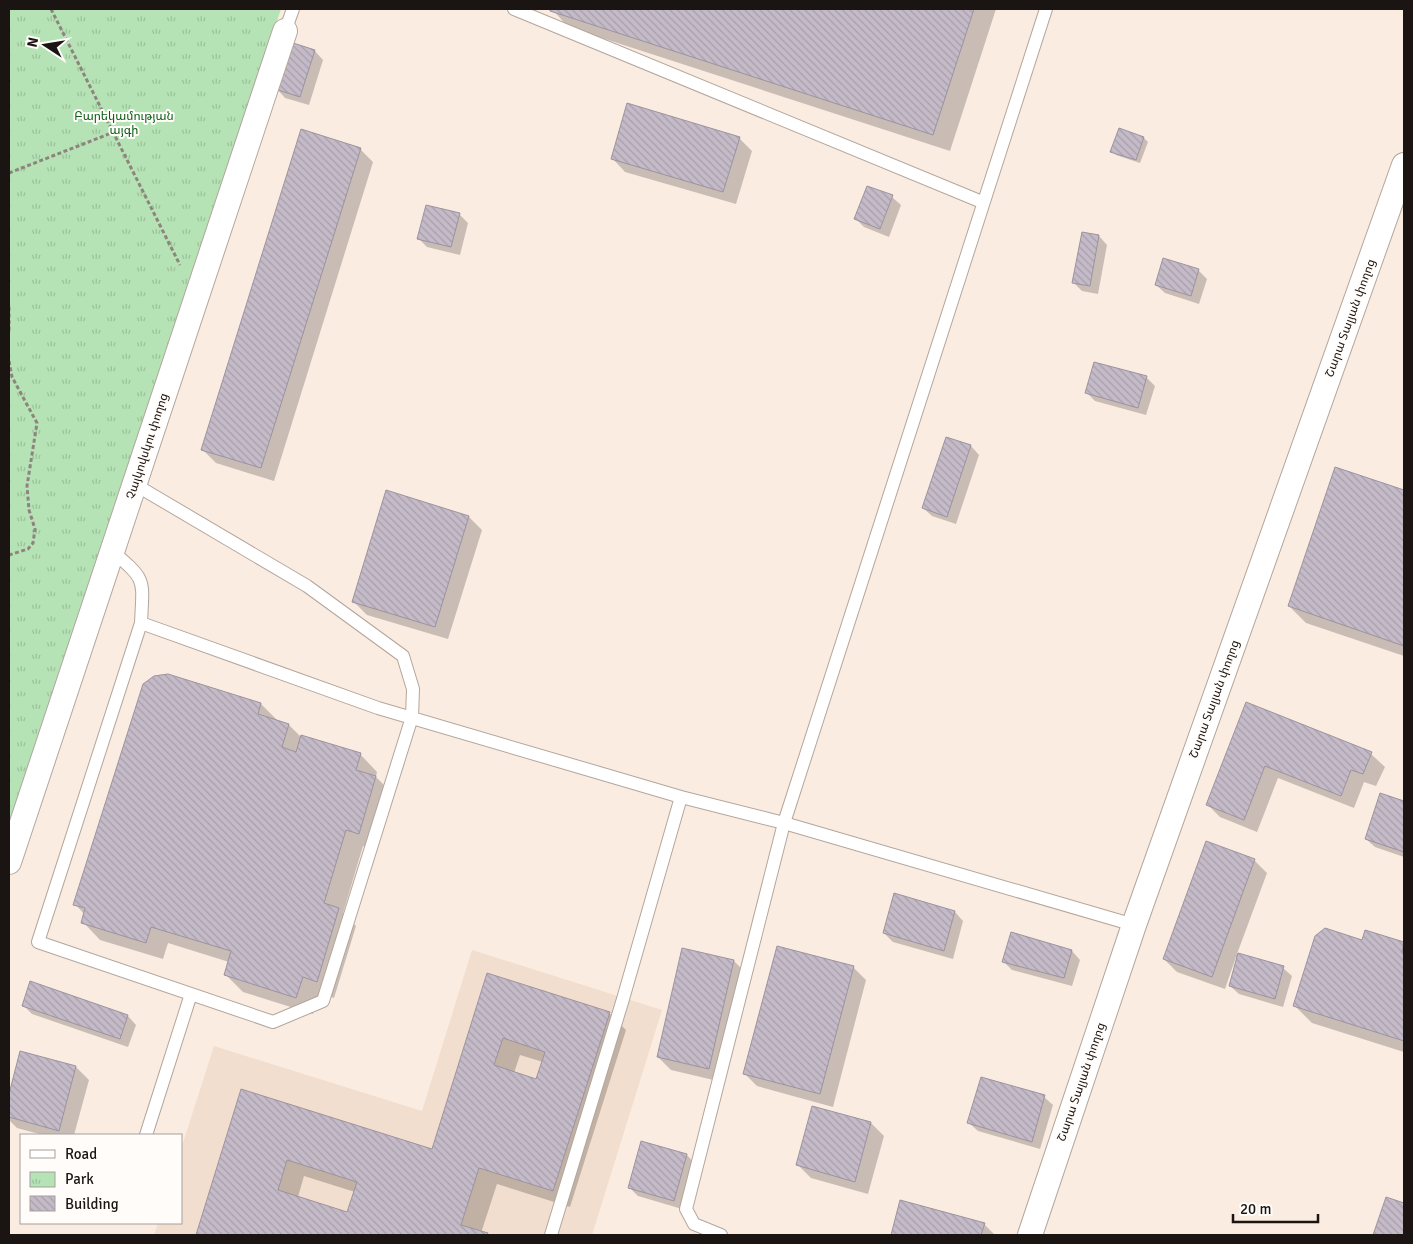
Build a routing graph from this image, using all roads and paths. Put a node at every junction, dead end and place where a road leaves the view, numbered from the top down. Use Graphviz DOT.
graph roads {
  1 [pos="51,9"];
  2 [pos="293,9"];
  3 [pos="514,9"];
  4 [pos="1046,9"];
  5 [pos="285,31"];
  6 [pos="114,132"];
  7 [pos="1404,165"];
  8 [pos="9,173"];
  9 [pos="982,202"];
  10 [pos="185,274"];
  11 [pos="9,307"];
  12 [pos="9,333"];
  13 [pos="9,361"];
  14 [pos="134,484"];
  15 [pos="112,551"];
  16 [pos="9,555"];
  17 [pos="141,623"];
  18 [pos="412,717"];
  19 [pos="681,797"];
  20 [pos="784,823"];
  21 [pos="9,862"];
  22 [pos="1134,925"];
  23 [pos="190,994"];
  24 [pos="146,1134"];
  25 [pos="551,1235"];
  26 [pos="721,1235"];
  27 [pos="1030,1235"];
  1 -- 6 [label="path"];
  2 -- 5 [label="lane"];
  3 -- 9 [label="lane"];
  4 -- 9 [label="lane"];
  5 -- 14 [label="street, Չայկովսկու փողոց"];
  6 -- 8 [label="path"];
  6 -- 10 [label="path"];
  7 -- 22 [label="street, Շարա Տալյան փողոց"];
  9 -- 20 [label="lane"];
  11 -- 12 [label="path"];
  13 -- 16 [label="path"];
  14 -- 15 [label="street, Չայկովսկու փողոց"];
  14 -- 18 [label="lane"];
  15 -- 17 [label="lane"];
  15 -- 21 [label="street, Չայկովսկու փողոց"];
  17 -- 18 [label="lane"];
  17 -- 23 [label="lane"];
  18 -- 19 [label="lane"];
  18 -- 23 [label="lane"];
  19 -- 20 [label="lane"];
  19 -- 25 [label="lane"];
  20 -- 22 [label="lane"];
  20 -- 26 [label="lane"];
  22 -- 27 [label="street, Շարա Տալյան փողոց"];
  23 -- 24 [label="lane"];
}
